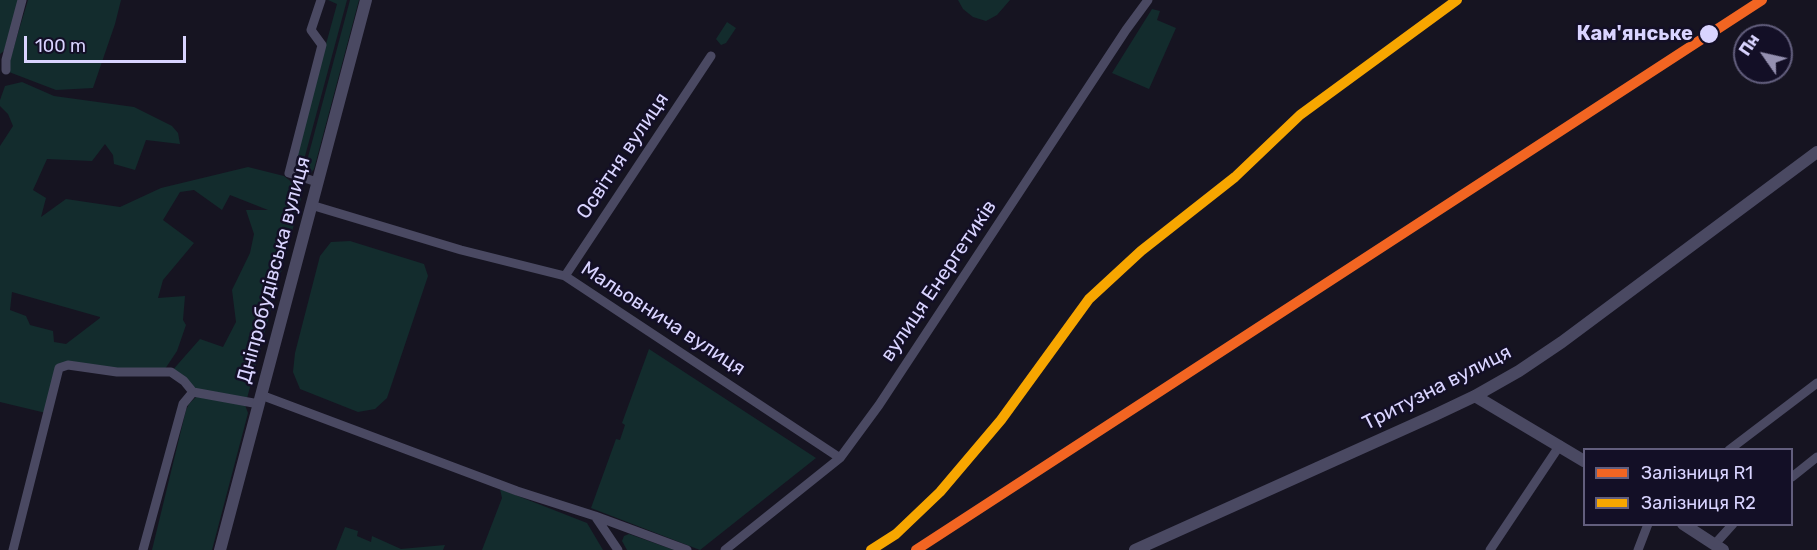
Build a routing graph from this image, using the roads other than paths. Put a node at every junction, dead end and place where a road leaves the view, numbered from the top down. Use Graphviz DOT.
graph roads {
  1 [pos="22,0"];
  2 [pos="321,0"];
  3 [pos="366,0"];
  4 [pos="1148,0"];
  5 [pos="711,56"];
  6 [pos="6,70"];
  7 [pos="1817,152"];
  8 [pos="317,182"];
  9 [pos="311,205"];
  10 [pos="565,276"];
  11 [pos="1817,383"];
  12 [pos="193,393"];
  13 [pos="1475,396"];
  14 [pos="260,400"];
  15 [pos="1560,445"];
  16 [pos="1732,448"];
  17 [pos="1817,457"];
  18 [pos="840,458"];
  19 [pos="1583,460"];
  20 [pos="1793,475"];
  21 [pos="595,516"];
  22 [pos="1648,526"];
  23 [pos="1685,526"];
  24 [pos="1732,526"];
  25 [pos="1718,547"];
  26 [pos="1139,549"];
  27 [pos="13,550"];
  28 [pos="143,550"];
  29 [pos="220,550"];
  30 [pos="618,550"];
  31 [pos="687,550"];
  32 [pos="724,550"];
  33 [pos="1490,550"];
  34 [pos="1638,550"];
  1 -- 6 [label="street"];
  2 -- 8 [label="street"];
  3 -- 8 [label="street, Дніпробудівська вулиця"];
  4 -- 18 [label="street, вулиця Енергетиків"];
  5 -- 10 [label="street, Освітня вулиця"];
  7 -- 13 [label="street, Тритузна вулиця"];
  8 -- 9 [label="street, Дніпробудівська вулиця"];
  9 -- 10 [label="street, Мальовнича вулиця"];
  9 -- 14 [label="street, Дніпробудівська вулиця"];
  10 -- 18 [label="street, Мальовнича вулиця"];
  11 -- 16 [label="street"];
  12 -- 14 [label="street"];
  12 -- 27 [label="street"];
  12 -- 28 [label="street"];
  13 -- 15 [label="street"];
  13 -- 26 [label="street, Тритузна вулиця"];
  14 -- 21 [label="street"];
  14 -- 29 [label="street, Дніпробудівська вулиця"];
  15 -- 19 [label="street"];
  15 -- 33 [label="street"];
  17 -- 20 [label="street"];
  18 -- 32 [label="street, вулиця Енергетиків"];
  21 -- 30 [label="street"];
  21 -- 31 [label="street"];
  22 -- 34 [label="street"];
  23 -- 25 [label="street"];
  24 -- 25 [label="street"];
}
